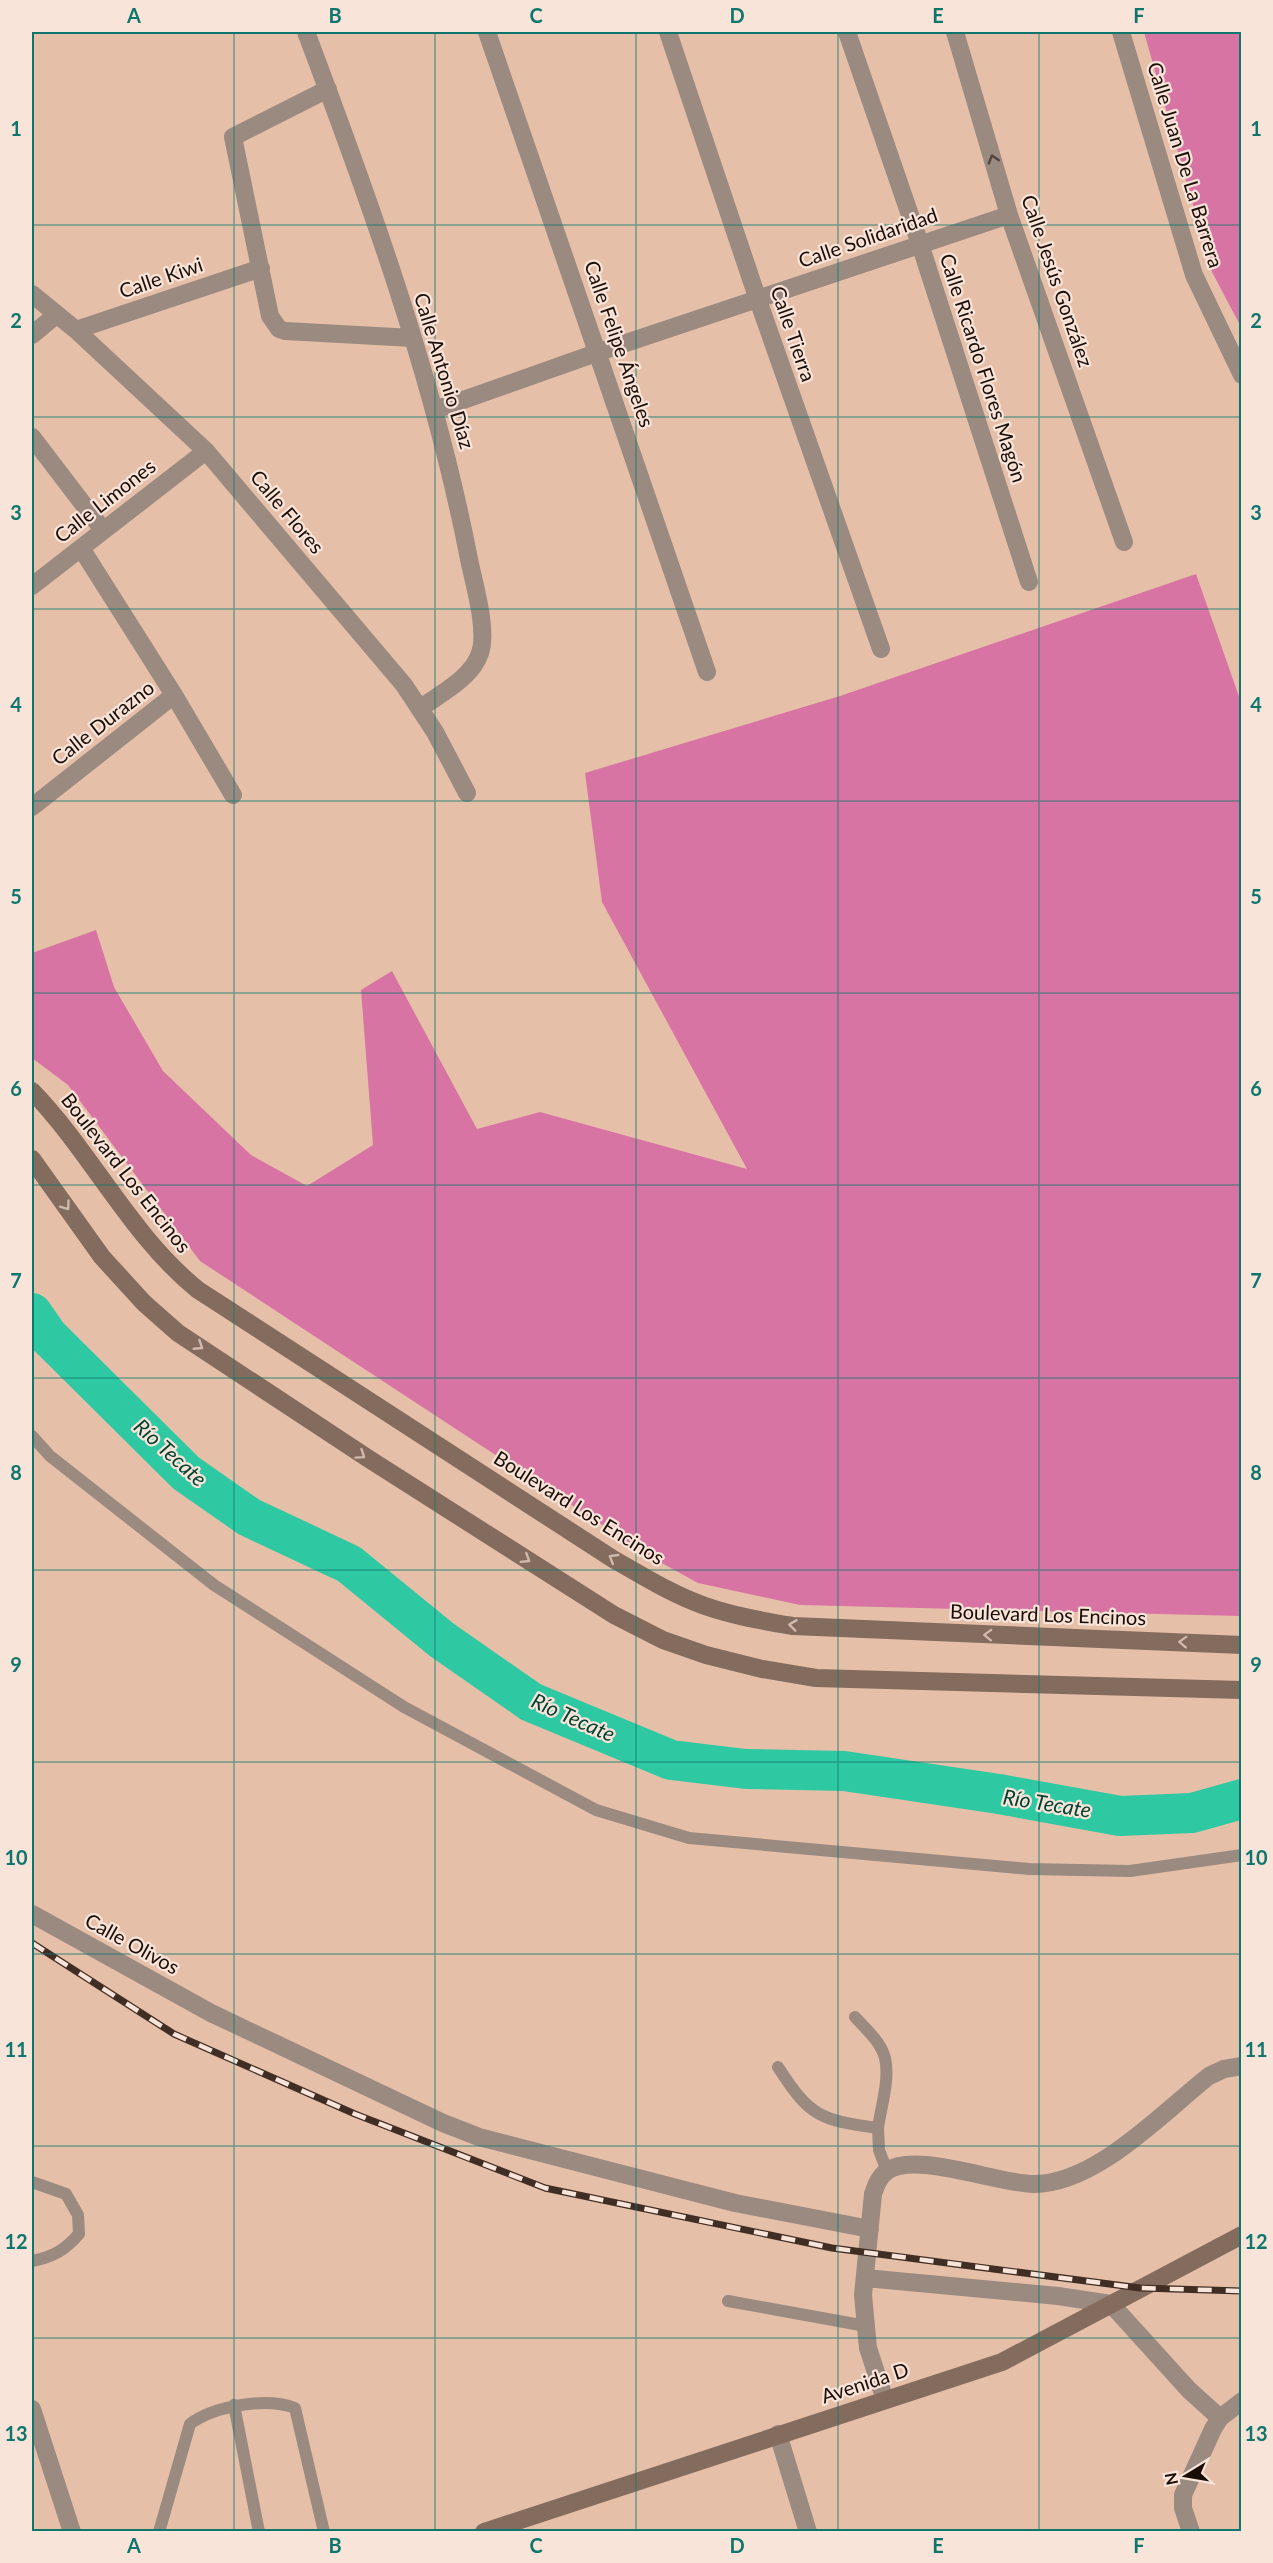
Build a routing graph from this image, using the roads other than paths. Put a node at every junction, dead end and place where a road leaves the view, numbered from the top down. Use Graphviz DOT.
graph roads {
  1 [pos="306,32"];
  2 [pos="487,32"];
  3 [pos="668,32"];
  4 [pos="847,32"];
  5 [pos="955,32"];
  6 [pos="1121,32"];
  7 [pos="328,89"];
  8 [pos="1009,215"];
  9 [pos="920,244"];
  10 [pos="261,268"];
  11 [pos="32,294"];
  12 [pos="758,300"];
  13 [pos="56,315"];
  14 [pos="76,330"];
  15 [pos="32,335"];
  16 [pos="413,338"];
  17 [pos="598,352"];
  18 [pos="1242,375"];
  19 [pos="435,410"];
  20 [pos="32,437"];
  21 [pos="206,451"];
  22 [pos="103,530"];
  23 [pos="1124,542"];
  24 [pos="81,548"];
  25 [pos="1029,582"];
  26 [pos="32,586"];
  27 [pos="881,649"];
  28 [pos="707,672"];
  29 [pos="174,695"];
  30 [pos="421,708"];
  31 [pos="467,793"];
  32 [pos="233,795"];
  33 [pos="32,807"];
  34 [pos="32,1091"];
  35 [pos="32,1159"];
  36 [pos="32,1436"];
  37 [pos="1242,1644"];
  38 [pos="1242,1690"];
  39 [pos="1242,1855"];
  40 [pos="32,1914"];
  41 [pos="855,2017"];
  42 [pos="1242,2066"];
  43 [pos="778,2067"];
  44 [pos="878,2128"];
  45 [pos="886,2171"];
  46 [pos="32,2182"];
  47 [pos="870,2229"];
  48 [pos="1242,2235"];
  49 [pos="32,2261"];
  50 [pos="865,2278"];
  51 [pos="728,2301"];
  52 [pos="1111,2304"];
  53 [pos="866,2326"];
  54 [pos="885,2400"];
  55 [pos="1242,2401"];
  56 [pos="234,2406"];
  57 [pos="32,2409"];
  58 [pos="1220,2418"];
  59 [pos="778,2434"];
  60 [pos="72,2532"];
  61 [pos="159,2532"];
  62 [pos="259,2532"];
  63 [pos="324,2532"];
  64 [pos="484,2532"];
  65 [pos="808,2532"];
  66 [pos="1191,2532"];
  1 -- 7 [label="street, Calle Antonio Díaz"];
  2 -- 17 [label="street, Calle Felipe Ángeles"];
  3 -- 12 [label="street, Calle Tierra"];
  4 -- 9 [label="street, Calle Ricardo Flores Magón"];
  8 -- 5 [label="street, Calle Jesús González, one-way"];
  6 -- 18 [label="street, Calle Juan De La Barrera"];
  7 -- 10 [label="street"];
  7 -- 16 [label="street, Calle Antonio Díaz"];
  8 -- 9 [label="street, Calle Solidaridad"];
  8 -- 23 [label="street, Calle Jesús González"];
  9 -- 12 [label="street, Calle Solidaridad"];
  9 -- 25 [label="street, Calle Ricardo Flores Magón"];
  10 -- 14 [label="street, Calle Kiwi"];
  10 -- 16 [label="street"];
  11 -- 13 [label="street, Calle Flores"];
  12 -- 17 [label="street, Calle Solidaridad"];
  12 -- 27 [label="street, Calle Tierra"];
  13 -- 14 [label="street, Calle Flores"];
  13 -- 15 [label="street"];
  14 -- 21 [label="street, Calle Flores"];
  16 -- 19 [label="street, Calle Antonio Díaz"];
  17 -- 19 [label="street, Calle Solidaridad"];
  17 -- 28 [label="street, Calle Felipe Ángeles"];
  19 -- 30 [label="street, Calle Antonio Díaz"];
  20 -- 22 [label="street"];
  21 -- 22 [label="street, Calle Limones"];
  21 -- 30 [label="street, Calle Flores"];
  22 -- 24 [label="street, Calle Limones"];
  24 -- 26 [label="street, Calle Limones"];
  24 -- 29 [label="street"];
  29 -- 32 [label="street"];
  29 -- 33 [label="street, Calle Durazno"];
  30 -- 31 [label="street, Calle Flores"];
  37 -- 34 [label="main road, Boulevard Los Encinos, one-way"];
  35 -- 38 [label="main road, one-way"];
  36 -- 39 [label="lane"];
  40 -- 47 [label="street, Calle Olivos"];
  41 -- 44 [label="lane"];
  42 -- 45 [label="street"];
  43 -- 44 [label="lane"];
  44 -- 45 [label="lane"];
  45 -- 47 [label="street"];
  46 -- 49 [label="lane"];
  47 -- 50 [label="street"];
  48 -- 52 [label="main road, Avenida D"];
  50 -- 52 [label="street"];
  50 -- 53 [label="street"];
  51 -- 53 [label="lane"];
  52 -- 54 [label="main road, Avenida D"];
  52 -- 58 [label="street"];
  53 -- 54 [label="street"];
  54 -- 59 [label="main road, Avenida D"];
  55 -- 58 [label="street"];
  56 -- 61 [label="lane"];
  56 -- 62 [label="lane"];
  56 -- 63 [label="lane"];
  57 -- 60 [label="street"];
  58 -- 66 [label="street"];
  59 -- 64 [label="main road, Avenida D"];
  59 -- 65 [label="street"];
}
